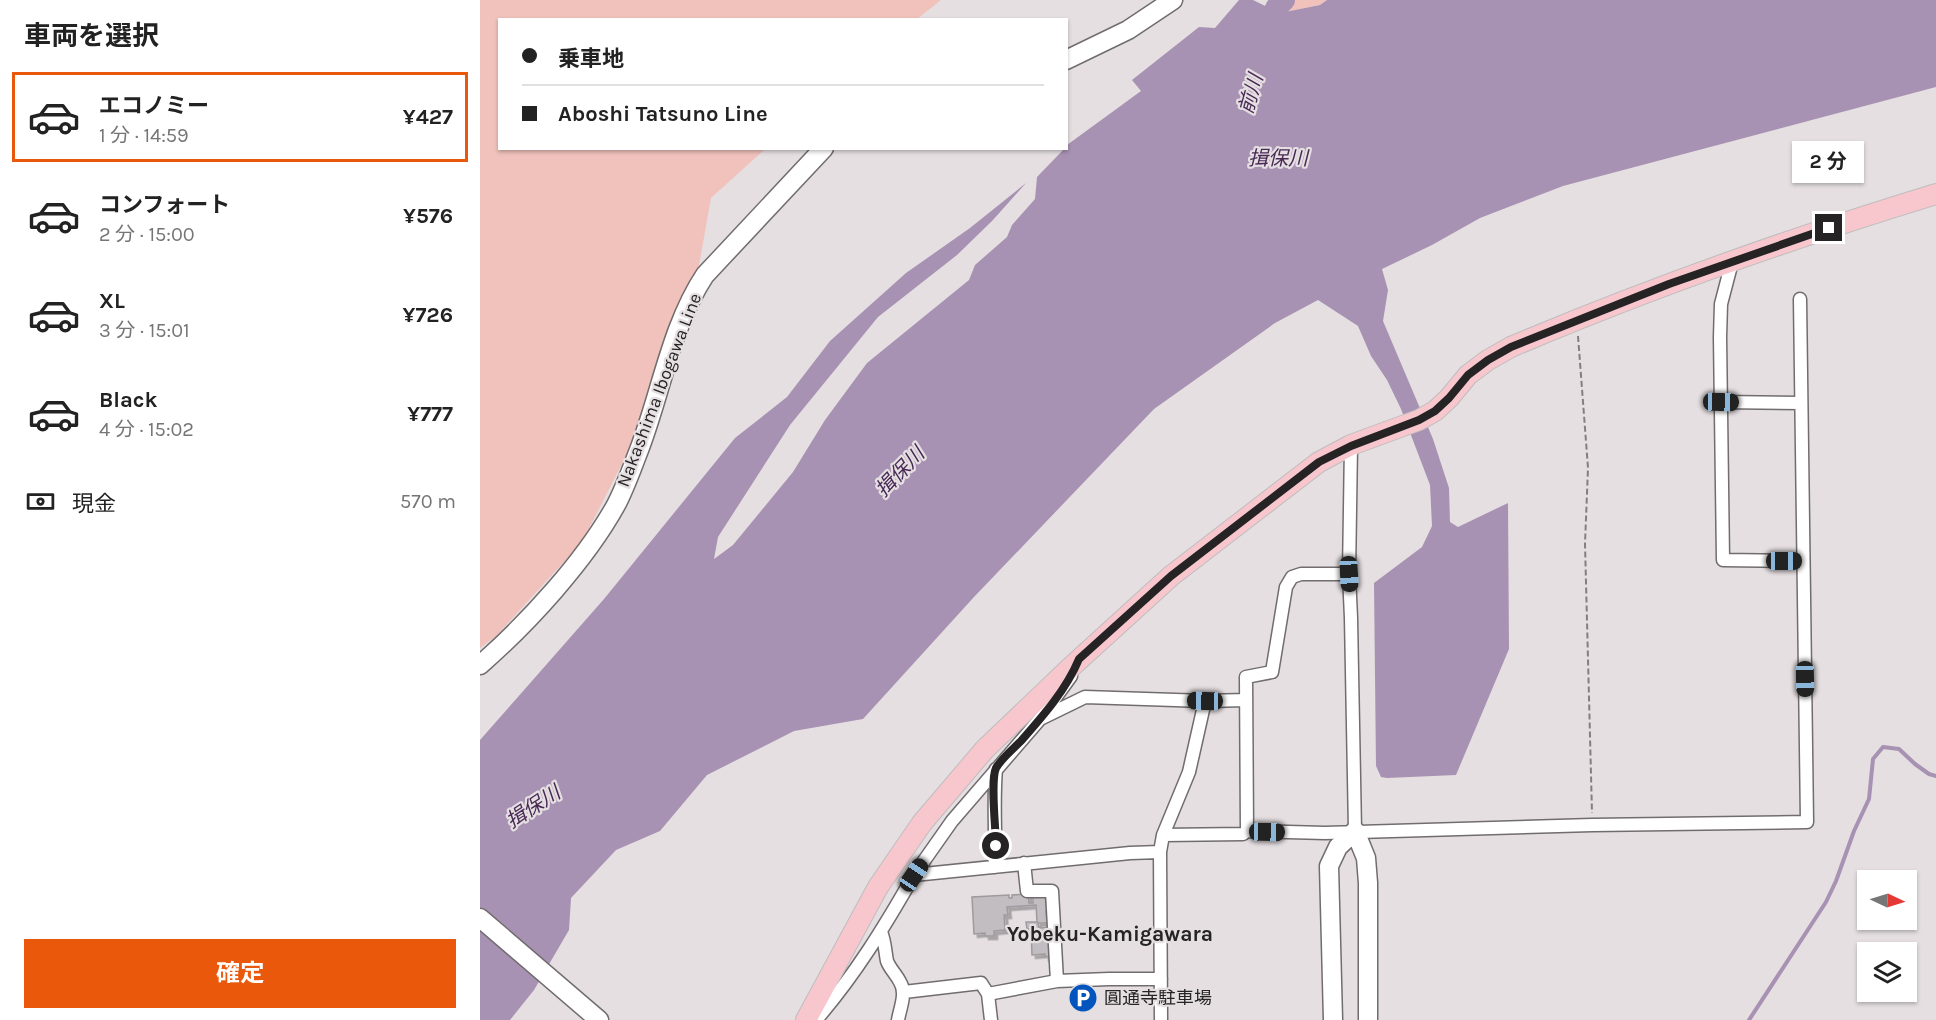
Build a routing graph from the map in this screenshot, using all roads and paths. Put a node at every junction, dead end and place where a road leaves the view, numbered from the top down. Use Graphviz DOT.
graph roads {
  1 [pos="1173,0"];
  2 [pos="1068,59"];
  3 [pos="822,150"];
  4 [pos="1936,194"];
  5 [pos="1732,262"];
  6 [pos="1800,299"];
  7 [pos="1577,320"];
  8 [pos="1721,402"];
  9 [pos="1801,403"];
  10 [pos="1351,446"];
  11 [pos="1803,561"];
  12 [pos="1349,574"];
  13 [pos="1079,659"];
  14 [pos="480,665"];
  15 [pos="1246,700"];
  16 [pos="1205,701"];
  17 [pos="1040,719"];
  18 [pos="996,769"];
  19 [pos="1592,825"];
  20 [pos="1247,831"];
  21 [pos="1354,831"];
  22 [pos="1163,835"];
  23 [pos="1160,852"];
  24 [pos="1024,864"];
  25 [pos="995,867"];
  26 [pos="914,875"];
  27 [pos="480,918"];
  28 [pos="881,932"];
  29 [pos="1161,980"];
  30 [pos="1057,981"];
  31 [pos="904,992"];
  32 [pos="988,994"];
  33 [pos="599,1020"];
  34 [pos="806,1020"];
  35 [pos="816,1020"];
  36 [pos="898,1020"];
  37 [pos="991,1020"];
  38 [pos="1161,1020"];
  39 [pos="1333,1020"];
  40 [pos="1368,1020"];
  1 -- 2 [label="main road"];
  3 -- 14 [label="main road, Nakashima Ibogawa Line"];
  4 -- 5 [label="main road"];
  5 -- 7 [label="main road"];
  5 -- 8 [label="street"];
  6 -- 9 [label="street"];
  7 -- 10 [label="main road"];
  7 -- 19 [label="path"];
  8 -- 9 [label="street"];
  8 -- 11 [label="street"];
  9 -- 11 [label="street"];
  10 -- 12 [label="street"];
  10 -- 13 [label="main road"];
  11 -- 19 [label="street"];
  12 -- 15 [label="street"];
  12 -- 21 [label="street"];
  13 -- 17 [label="street"];
  13 -- 34 [label="main road"];
  15 -- 16 [label="street"];
  15 -- 20 [label="street"];
  16 -- 17 [label="street"];
  16 -- 22 [label="street"];
  17 -- 18 [label="street"];
  18 -- 25 [label="street"];
  18 -- 26 [label="street"];
  19 -- 21 [label="street"];
  20 -- 21 [label="street"];
  20 -- 22 [label="street"];
  21 -- 39 [label="main road"];
  21 -- 40 [label="main road"];
  22 -- 23 [label="street"];
  23 -- 24 [label="street"];
  23 -- 29 [label="street"];
  24 -- 25 [label="street"];
  24 -- 30 [label="street"];
  25 -- 26 [label="street"];
  26 -- 28 [label="street"];
  27 -- 33 [label="main road"];
  28 -- 31 [label="street"];
  28 -- 35 [label="street"];
  29 -- 30 [label="street"];
  29 -- 38 [label="street"];
  30 -- 32 [label="street"];
  31 -- 32 [label="street"];
  31 -- 36 [label="street"];
  32 -- 37 [label="street"];
}
